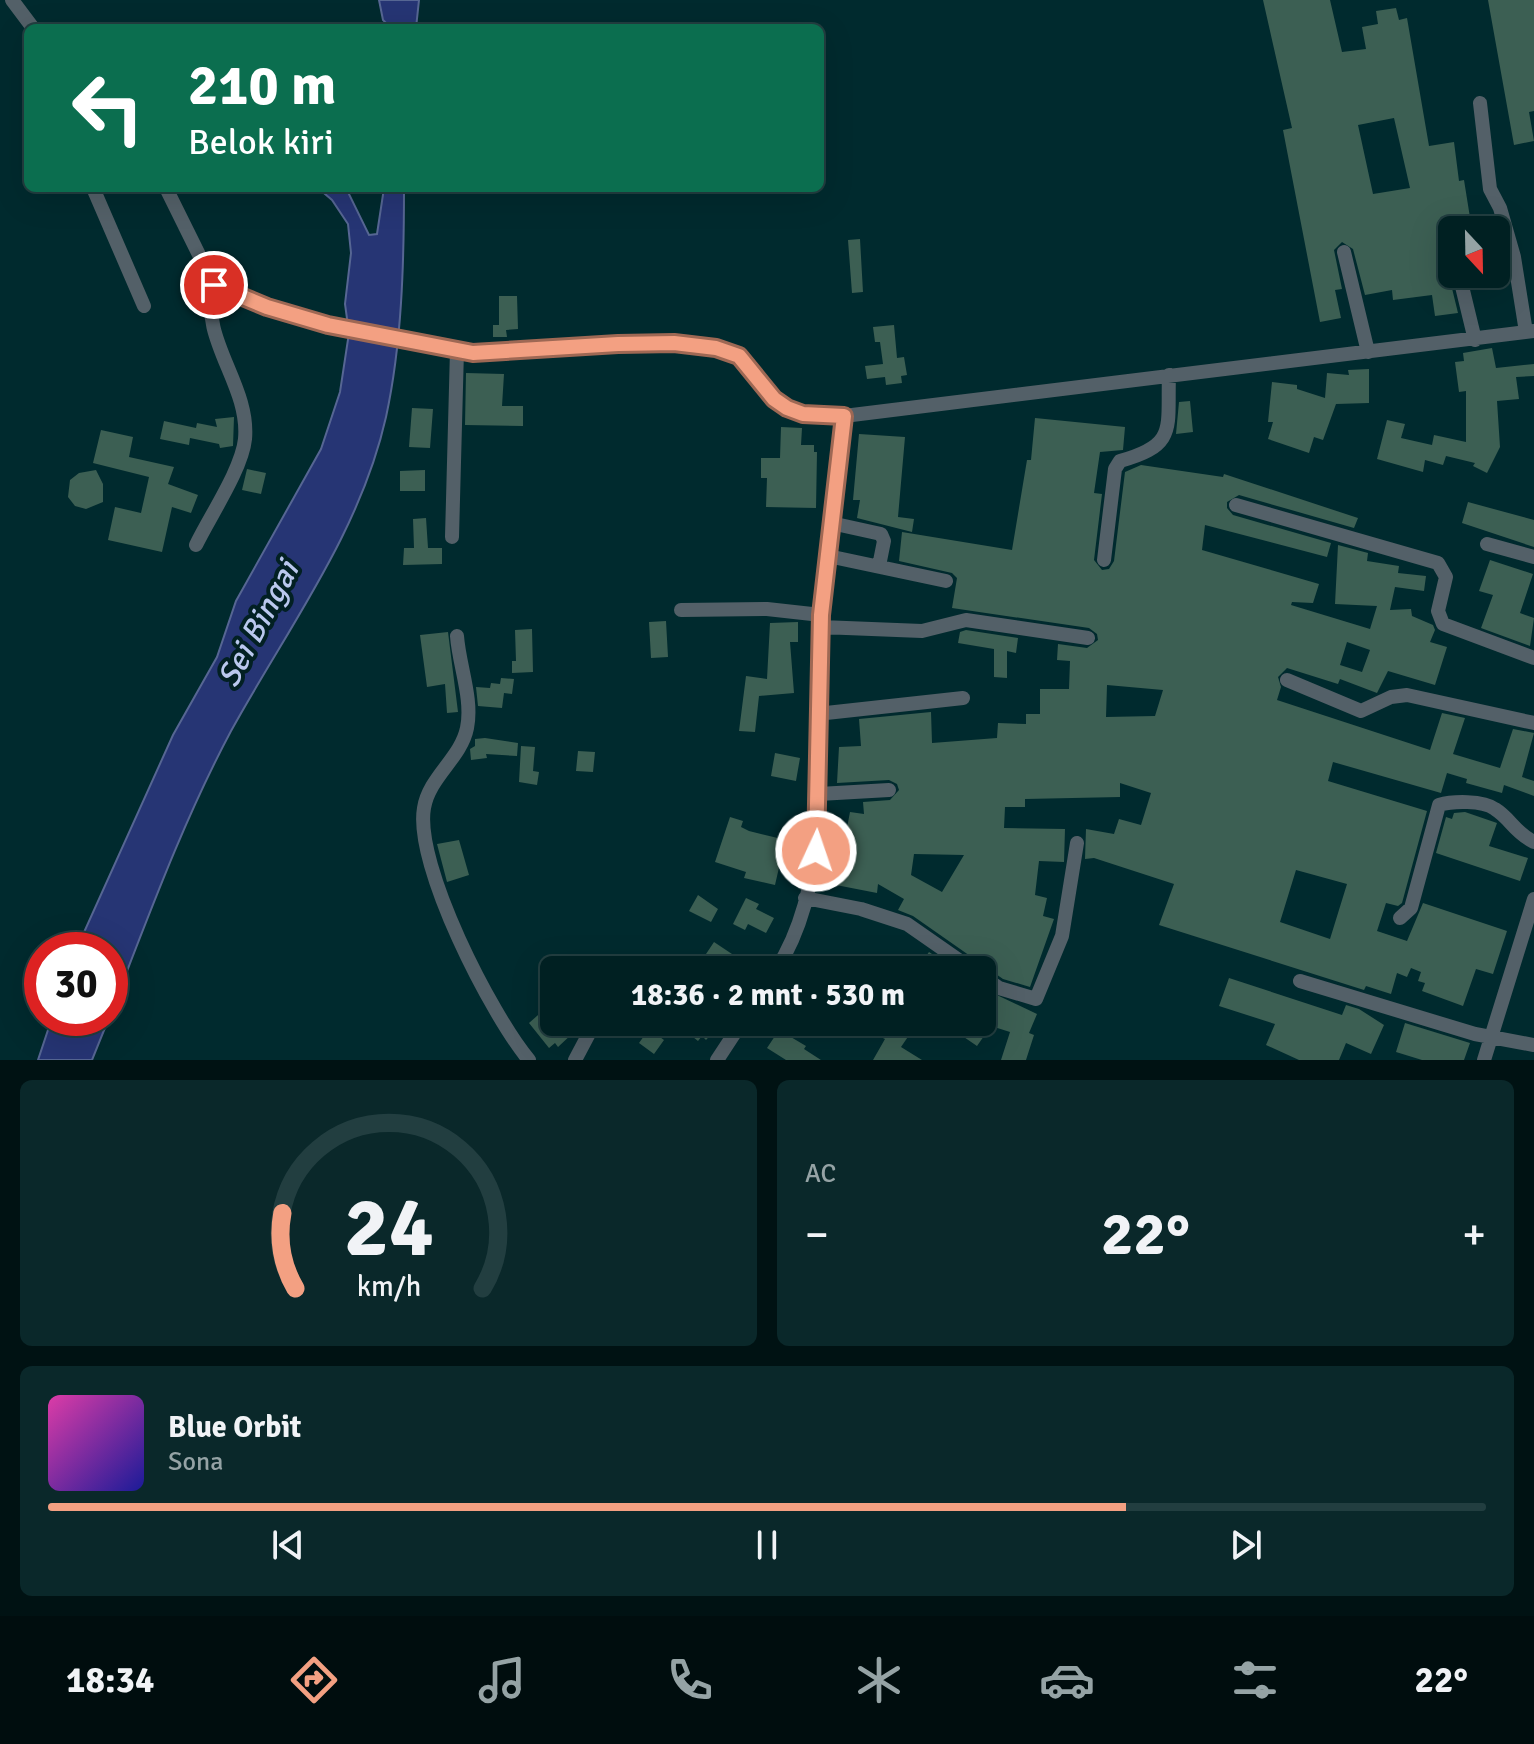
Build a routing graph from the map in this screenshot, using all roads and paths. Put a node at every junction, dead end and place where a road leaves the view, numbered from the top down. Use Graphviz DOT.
graph roads {
  1 [pos="12,0"];
  2 [pos="30,24"];
  3 [pos="1480,103"];
  4 [pos="95,192"];
  5 [pos="168,192"];
  6 [pos="1344,252"];
  7 [pos="214,285"];
  8 [pos="1462,288"];
  9 [pos="144,306"];
  10 [pos="1530,332"];
  11 [pos="1475,340"];
  12 [pos="457,350"];
  13 [pos="1368,352"];
  14 [pos="1169,375"];
  15 [pos="844,416"];
  16 [pos="1236,505"];
  17 [pos="831,523"];
  18 [pos="452,537"];
  19 [pos="1487,544"];
  20 [pos="196,545"];
  21 [pos="828,556"];
  22 [pos="1534,557"];
  23 [pos="1104,560"];
  24 [pos="879,566"];
  25 [pos="946,581"];
  26 [pos="681,610"];
  27 [pos="821,621"];
  28 [pos="457,636"];
  29 [pos="1088,638"];
  30 [pos="1534,658"];
  31 [pos="1287,680"];
  32 [pos="963,698"];
  33 [pos="817,714"];
  34 [pos="1534,723"];
  35 [pos="889,790"];
  36 [pos="819,794"];
  37 [pos="1534,842"];
  38 [pos="1077,843"];
  39 [pos="805,898"];
  40 [pos="1534,899"];
  41 [pos="1400,918"];
  42 [pos="785,956"];
  43 [pos="953,956"];
  44 [pos="1300,981"];
  45 [pos="996,986"];
  46 [pos="588,1036"];
  47 [pos="733,1036"];
  48 [pos="1491,1038"];
  49 [pos="1534,1045"];
  50 [pos="529,1060"];
  51 [pos="575,1060"];
  52 [pos="717,1060"];
  53 [pos="1484,1060"];
  1 -- 2 [label="street"];
  3 -- 10 [label="street"];
  4 -- 9 [label="street"];
  5 -- 7 [label="street"];
  6 -- 13 [label="street"];
  7 -- 12 [label="street"];
  7 -- 20 [label="street"];
  8 -- 11 [label="street"];
  10 -- 11 [label="street"];
  11 -- 13 [label="street"];
  12 -- 15 [label="street"];
  12 -- 18 [label="street"];
  13 -- 14 [label="street"];
  14 -- 15 [label="street"];
  14 -- 23 [label="street"];
  15 -- 17 [label="street"];
  16 -- 30 [label="street"];
  17 -- 21 [label="street"];
  17 -- 24 [label="street"];
  19 -- 22 [label="street"];
  21 -- 24 [label="street"];
  21 -- 27 [label="street"];
  24 -- 25 [label="street"];
  26 -- 27 [label="street"];
  27 -- 29 [label="street"];
  27 -- 33 [label="street"];
  28 -- 50 [label="street"];
  31 -- 34 [label="street"];
  32 -- 33 [label="street"];
  33 -- 36 [label="street"];
  35 -- 36 [label="street"];
  36 -- 39 [label="street"];
  37 -- 41 [label="street"];
  38 -- 45 [label="street"];
  39 -- 42 [label="street"];
  39 -- 43 [label="street"];
  40 -- 48 [label="street"];
  44 -- 48 [label="street"];
  46 -- 51 [label="street"];
  47 -- 52 [label="street"];
  48 -- 49 [label="street"];
  48 -- 53 [label="street"];
}
